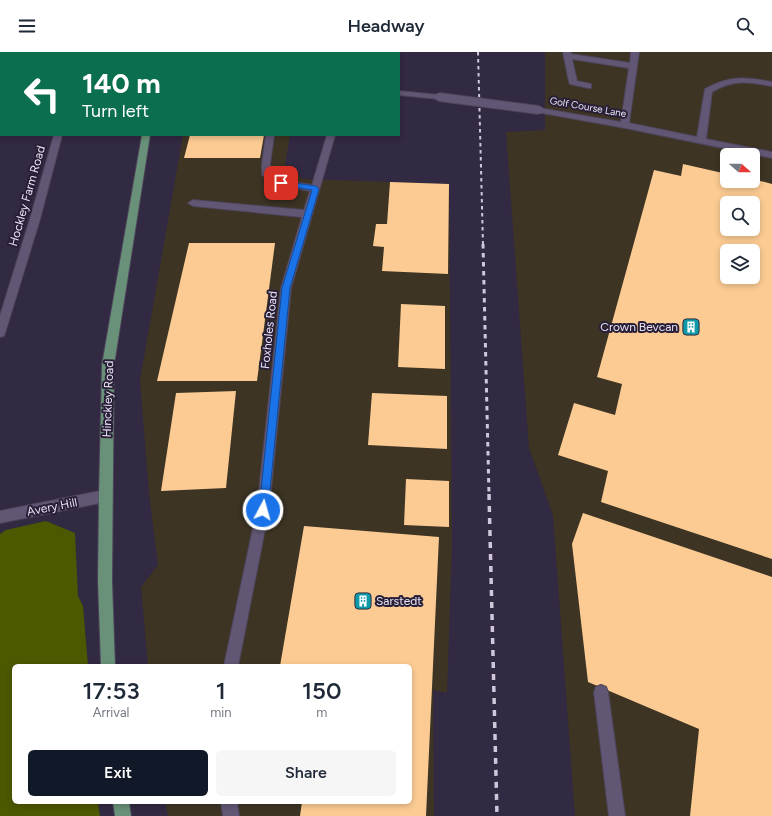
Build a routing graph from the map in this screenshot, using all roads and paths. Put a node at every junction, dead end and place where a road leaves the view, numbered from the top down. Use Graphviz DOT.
graph roads {
  1 [pos="603,52"];
  2 [pos="635,52"];
  3 [pos="567,54"];
  4 [pos="600,61"];
  5 [pos="633,66"];
  6 [pos="772,84"];
  7 [pos="588,86"];
  8 [pos="400,94"];
  9 [pos="625,124"];
  10 [pos="58,136"];
  11 [pos="146,136"];
  12 [pos="270,136"];
  13 [pos="331,136"];
  14 [pos="701,141"];
  15 [pos="772,155"];
  16 [pos="316,189"];
  17 [pos="193,203"];
  18 [pos="308,214"];
  19 [pos="0,333"];
  20 [pos="105,496"];
  21 [pos="0,517"];
  22 [pos="108,664"];
  23 [pos="231,664"];
  24 [pos="601,692"];
  25 [pos="121,804"];
  26 [pos="230,804"];
  27 [pos="123,816"];
  28 [pos="231,816"];
  29 [pos="617,816"];
  1 -- 4 [label="street"];
  2 -- 5 [label="street"];
  3 -- 4 [label="street"];
  3 -- 7 [label="street"];
  4 -- 5 [label="street"];
  5 -- 9 [label="street"];
  6 -- 14 [label="street"];
  8 -- 9 [label="street, Golf Course Lane, bridge"];
  9 -- 14 [label="street, Golf Course Lane"];
  10 -- 19 [label="street, Hockley Farm Road"];
  11 -- 20 [label="main road, Hinckley Road"];
  12 -- 16 [label="street"];
  13 -- 16 [label="street, Foxholes Road"];
  14 -- 15 [label="street, Golf Course Lane"];
  16 -- 18 [label="street, Foxholes Road"];
  17 -- 18 [label="street"];
  18 -- 23 [label="street, Foxholes Road"];
  20 -- 21 [label="street, Avery Hill"];
  20 -- 22 [label="main road, Hinckley Road"];
  24 -- 29 [label="street"];
  25 -- 27 [label="main road"];
  26 -- 28 [label="street"];
}
